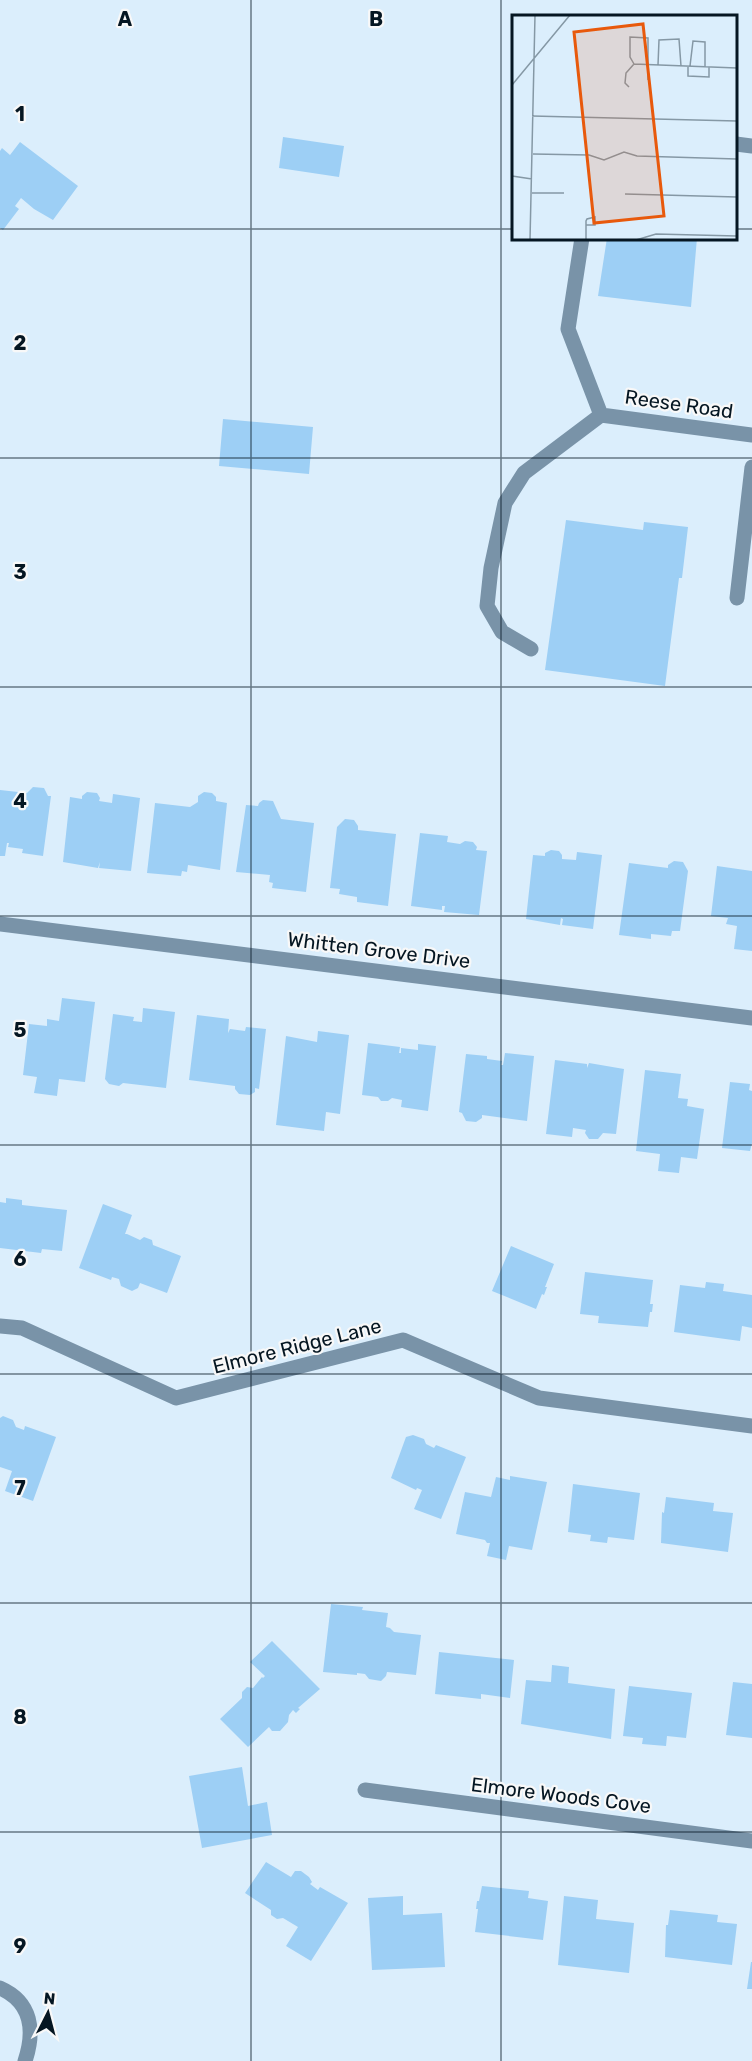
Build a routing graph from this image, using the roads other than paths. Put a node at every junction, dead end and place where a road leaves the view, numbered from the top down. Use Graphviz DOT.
graph roads {
  1 [pos="737,144"];
  2 [pos="752,146"];
  3 [pos="582,240"];
  4 [pos="601,415"];
  5 [pos="752,435"];
  6 [pos="752,467"];
  7 [pos="736,598"];
  8 [pos="531,648"];
  9 [pos="0,924"];
  10 [pos="752,1018"];
  11 [pos="0,1326"];
  12 [pos="752,1426"];
  13 [pos="365,1790"];
  14 [pos="752,1840"];
  15 [pos="0,1988"];
  16 [pos="25,2061"];
  1 -- 2 [label="street"];
  3 -- 4 [label="street"];
  4 -- 5 [label="street, Reese Road"];
  4 -- 8 [label="street"];
  6 -- 7 [label="street"];
  9 -- 10 [label="street, Whitten Grove Drive"];
  11 -- 12 [label="street, Elmore Ridge Lane"];
  13 -- 14 [label="street, Elmore Woods Cove"];
  15 -- 16 [label="street"];
}
